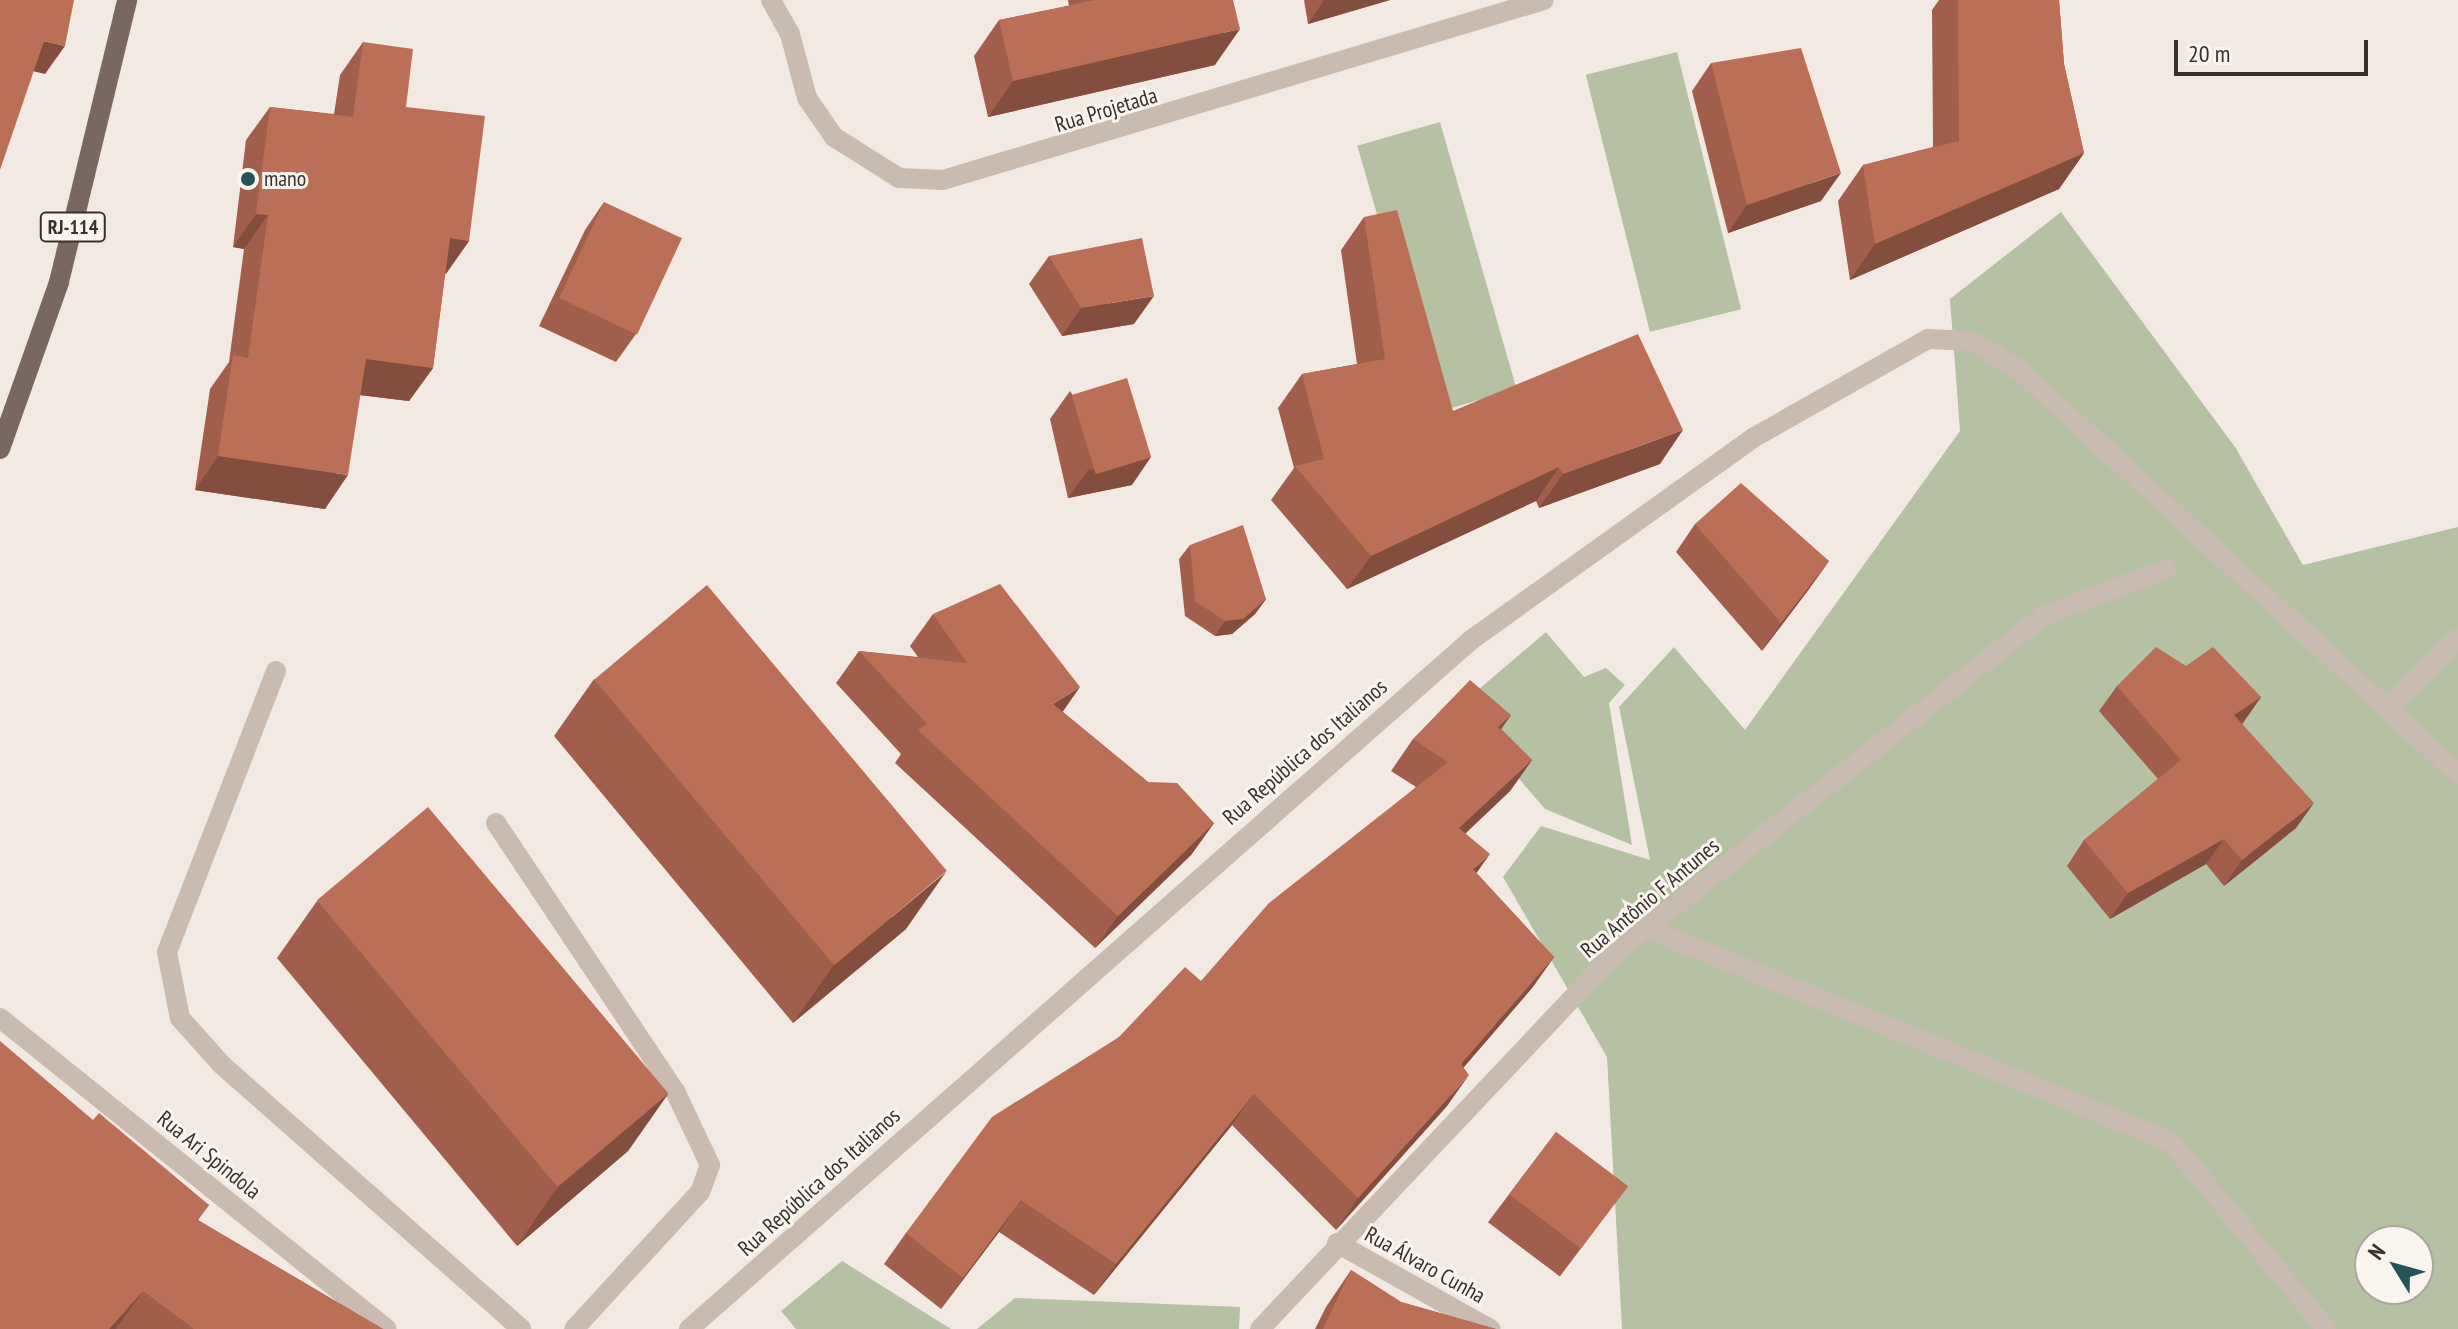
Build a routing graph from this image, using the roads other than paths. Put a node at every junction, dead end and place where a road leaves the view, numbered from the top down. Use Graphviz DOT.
graph roads {
  1 [pos="127,0"];
  2 [pos="771,0"];
  3 [pos="1544,0"];
  4 [pos="7,406"];
  5 [pos="0,449"];
  6 [pos="2166,569"];
  7 [pos="2458,638"];
  8 [pos="276,671"];
  9 [pos="2387,709"];
  10 [pos="2458,774"];
  11 [pos="496,823"];
  12 [pos="1646,928"];
  13 [pos="0,1018"];
  14 [pos="1337,1243"];
  15 [pos="387,1329"];
  16 [pos="521,1329"];
  17 [pos="574,1329"];
  18 [pos="689,1329"];
  19 [pos="1260,1329"];
  20 [pos="1490,1329"];
  21 [pos="2326,1329"];
  1 -- 4 [label="main road, RJ-114"];
  2 -- 3 [label="street, Rua Projetada"];
  4 -- 5 [label="main road, RJ-114"];
  6 -- 12 [label="street, Rua Antônio F Antunes"];
  7 -- 9 [label="street"];
  8 -- 16 [label="street"];
  9 -- 10 [label="street, Rua República dos Italianos"];
  9 -- 18 [label="street, Rua República dos Italianos"];
  11 -- 17 [label="street"];
  12 -- 14 [label="street, Rua Antônio F Antunes"];
  12 -- 21 [label="street"];
  13 -- 15 [label="street, Rua Ari Spindola"];
  14 -- 19 [label="street, Rua Antônio F Antunes"];
  14 -- 20 [label="street, Rua Álvaro Cunha"];
}
